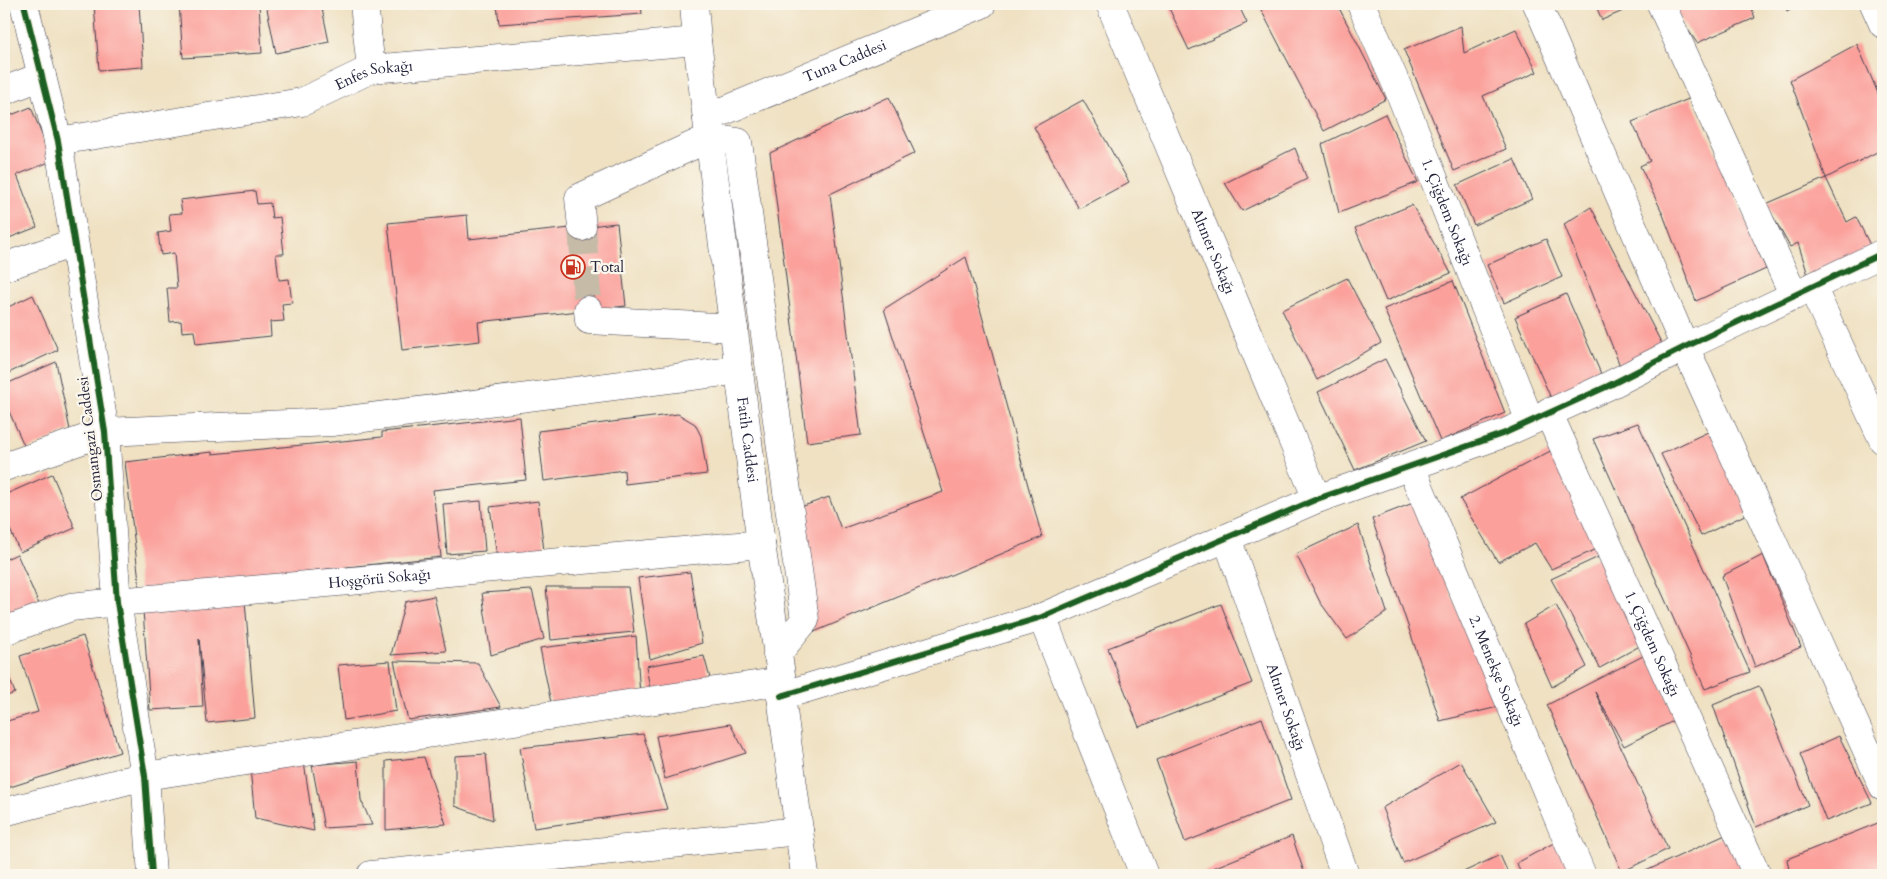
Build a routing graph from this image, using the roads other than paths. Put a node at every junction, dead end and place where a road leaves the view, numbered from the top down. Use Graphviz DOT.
graph roads {
  1 [pos="24,4"];
  2 [pos="364,4"];
  3 [pos="694,4"];
  4 [pos="982,4"];
  5 [pos="1110,4"];
  6 [pos="1361,4"];
  7 [pos="1537,4"];
  8 [pos="1661,4"];
  9 [pos="1874,4"];
  10 [pos="1883,24"];
  11 [pos="697,41"];
  12 [pos="371,69"];
  13 [pos="42,76"];
  14 [pos="4,91"];
  15 [pos="708,128"];
  16 [pos="58,141"];
  17 [pos="582,228"];
  18 [pos="73,243"];
  19 [pos="1883,253"];
  20 [pos="4,267"];
  21 [pos="1803,291"];
  22 [pos="588,310"];
  23 [pos="734,328"];
  24 [pos="1685,347"];
  25 [pos="739,370"];
  26 [pos="1539,417"];
  27 [pos="105,432"];
  28 [pos="1883,440"];
  29 [pos="781,450"];
  30 [pos="749,455"];
  31 [pos="4,467"];
  32 [pos="1411,467"];
  33 [pos="1317,499"];
  34 [pos="1227,538"];
  35 [pos="761,544"];
  36 [pos="117,602"];
  37 [pos="1042,617"];
  38 [pos="4,630"];
  39 [pos="777,654"];
  40 [pos="781,689"];
  41 [pos="145,776"];
  42 [pos="1883,786"];
  43 [pos="4,812"];
  44 [pos="799,831"];
  45 [pos="152,875"];
  46 [pos="371,875"];
  47 [pos="805,875"];
  48 [pos="1144,875"];
  49 [pos="1345,875"];
  50 [pos="1582,875"];
  51 [pos="1757,875"];
  1 -- 13 [label="street, Osmangazi Caddesi"];
  2 -- 12 [label="street"];
  3 -- 11 [label="street, Fatih Caddesi"];
  4 -- 15 [label="street, Tuna Caddesi"];
  5 -- 33 [label="street, Altıner Sokağı"];
  6 -- 26 [label="street, 1. Çiğdem Sokağı"];
  7 -- 24 [label="street"];
  8 -- 21 [label="street"];
  9 -- 10 [label="street"];
  11 -- 12 [label="street, Enfes Sokağı"];
  11 -- 15 [label="street, Fatih Caddesi"];
  12 -- 16 [label="street, Enfes Sokağı"];
  13 -- 14 [label="street"];
  13 -- 16 [label="street, Osmangazi Caddesi"];
  15 -- 17 [label="street, Tuna Caddesi"];
  15 -- 23 [label="street, Fatih Caddesi"];
  15 -- 29 [label="street"];
  16 -- 18 [label="street, Osmangazi Caddesi"];
  18 -- 20 [label="street"];
  18 -- 27 [label="street, Osmangazi Caddesi"];
  19 -- 21 [label="street"];
  21 -- 24 [label="street"];
  21 -- 28 [label="street"];
  22 -- 23 [label="street"];
  23 -- 25 [label="street, Fatih Caddesi"];
  24 -- 26 [label="street"];
  24 -- 42 [label="street"];
  25 -- 27 [label="street"];
  25 -- 30 [label="street, Fatih Caddesi"];
  26 -- 32 [label="street"];
  26 -- 51 [label="street, 1. Çiğdem Sokağı"];
  27 -- 31 [label="street"];
  27 -- 36 [label="street, Osmangazi Caddesi"];
  29 -- 30 [label="street"];
  29 -- 39 [label="street"];
  30 -- 35 [label="street, Fatih Caddesi"];
  32 -- 33 [label="street"];
  32 -- 50 [label="street, 2. Menekşe Sokağı"];
  33 -- 34 [label="street"];
  34 -- 37 [label="street"];
  34 -- 49 [label="street, Altıner Sokağı"];
  35 -- 36 [label="street, Hoşgörü Sokağı"];
  35 -- 39 [label="street, Fatih Caddesi"];
  36 -- 38 [label="street, Hoşgörü Sokağı"];
  36 -- 41 [label="street, Osmangazi Caddesi"];
  37 -- 40 [label="street"];
  37 -- 48 [label="street"];
  39 -- 40 [label="street, Fatih Caddesi"];
  40 -- 41 [label="street"];
  40 -- 44 [label="street, Fatih Caddesi"];
  41 -- 43 [label="street"];
  41 -- 45 [label="street, Osmangazi Caddesi"];
  44 -- 46 [label="street"];
  44 -- 47 [label="street, Fatih Caddesi"];
}
